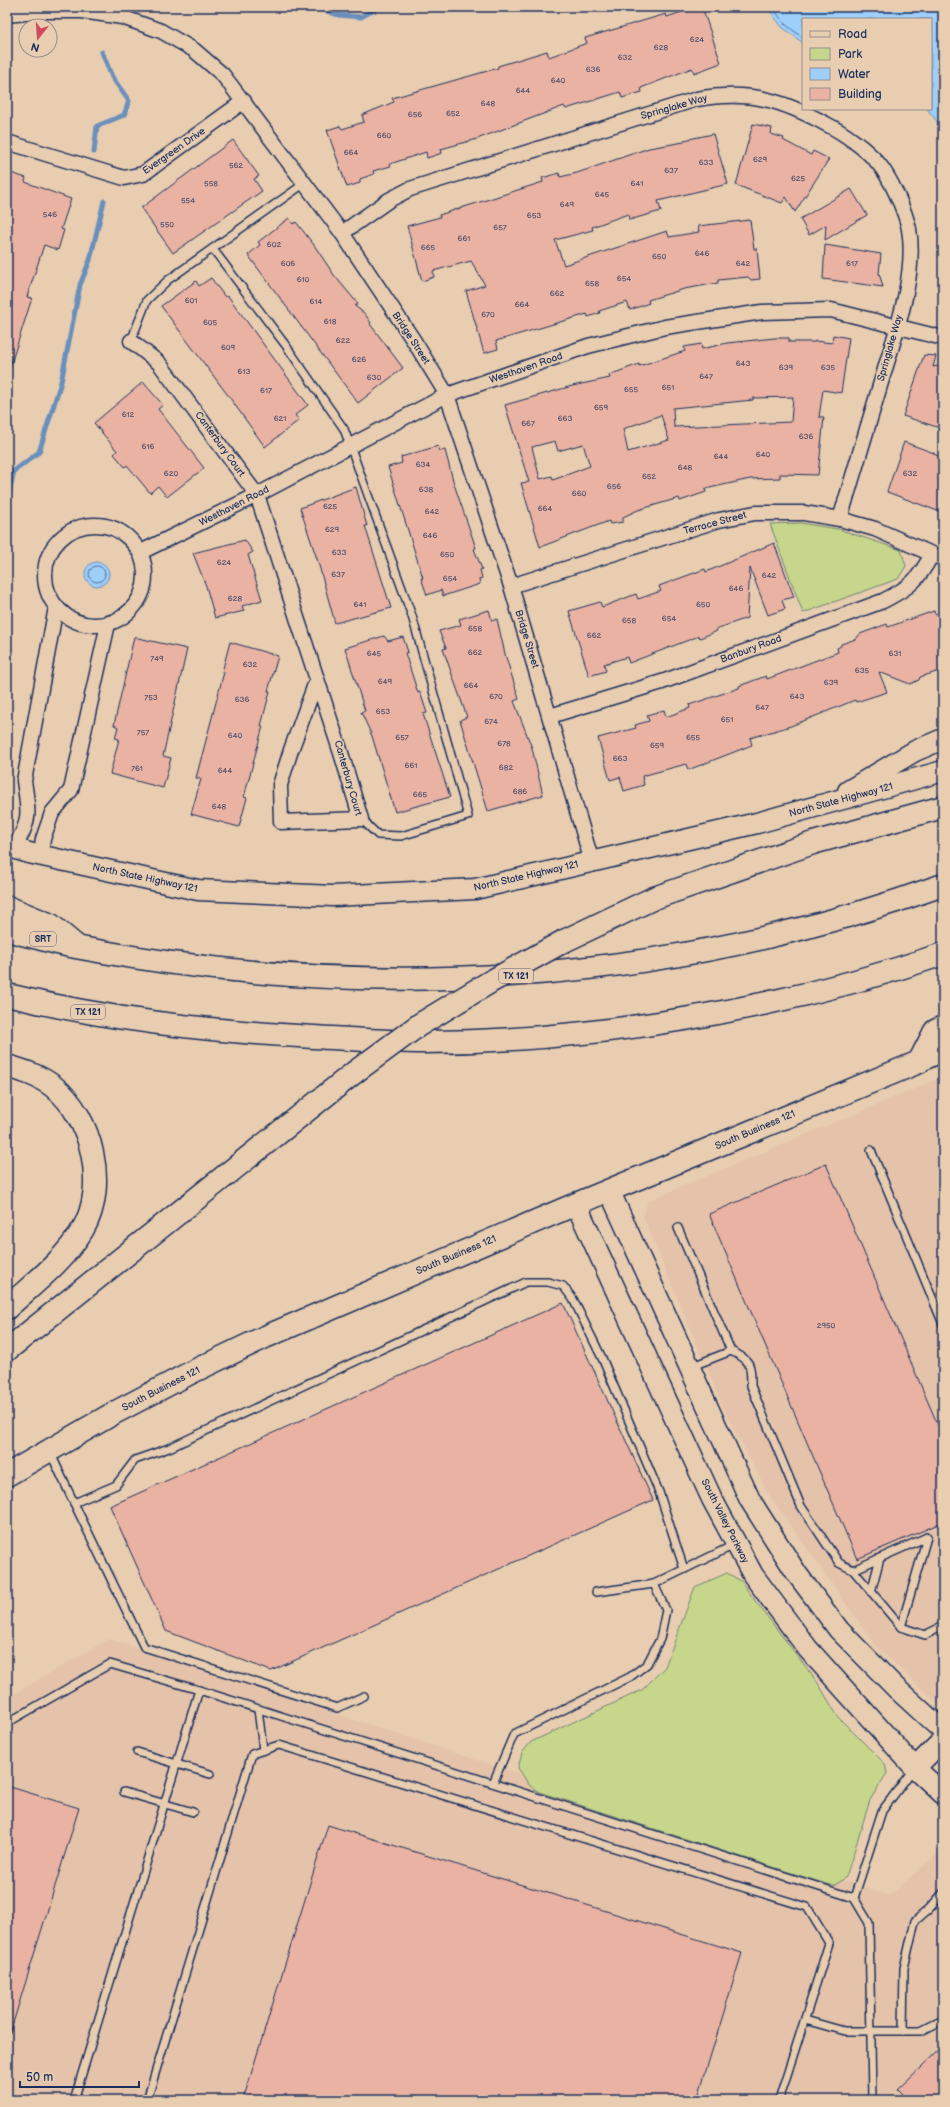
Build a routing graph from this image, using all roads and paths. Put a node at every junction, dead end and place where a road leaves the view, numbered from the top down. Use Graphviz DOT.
graph roads {
  1 [pos="7,15"];
  2 [pos="244,101"];
  3 [pos="7,142"];
  4 [pos="305,183"];
  5 [pos="342,233"];
  6 [pos="213,249"];
  7 [pos="897,326"];
  8 [pos="943,338"];
  9 [pos="131,340"];
  10 [pos="447,395"];
  11 [pos="351,446"];
  12 [pos="257,495"];
  13 [pos="840,519"];
  14 [pos="141,552"];
  15 [pos="938,556"];
  16 [pos="511,586"];
  17 [pos="56,607"];
  18 [pos="108,624"];
  19 [pos="317,679"];
  20 [pos="550,716"];
  21 [pos="943,739"];
  22 [pos="943,771"];
  23 [pos="825,804"];
  24 [pos="943,807"];
  25 [pos="360,819"];
  26 [pos="11,847"];
  27 [pos="41,856"];
  28 [pos="592,862"];
  29 [pos="943,885"];
  30 [pos="7,907"];
  31 [pos="7,930"];
  32 [pos="79,948"];
  33 [pos="943,954"];
  34 [pos="7,995"];
  35 [pos="943,1027"];
  36 [pos="943,1052"];
  37 [pos="919,1062"];
  38 [pos="7,1066"];
  39 [pos="871,1150"];
  40 [pos="609,1190"];
  41 [pos="576,1204"];
  42 [pos="678,1228"];
  43 [pos="7,1308"];
  44 [pos="943,1324"];
  45 [pos="7,1350"];
  46 [pos="731,1351"];
  47 [pos="690,1368"];
  48 [pos="49,1450"];
  49 [pos="7,1475"];
  50 [pos="74,1503"];
  51 [pos="736,1544"];
  52 [pos="880,1558"];
  53 [pos="684,1569"];
  54 [pos="853,1570"];
  55 [pos="654,1584"];
  56 [pos="596,1592"];
  57 [pos="872,1592"];
  58 [pos="943,1626"];
  59 [pos="901,1627"];
  60 [pos="199,1690"];
  61 [pos="364,1696"];
  62 [pos="258,1708"];
  63 [pos="7,1723"];
  64 [pos="943,1731"];
  65 [pos="943,1740"];
  66 [pos="263,1750"];
  67 [pos="137,1752"];
  68 [pos="177,1764"];
  69 [pos="914,1768"];
  70 [pos="210,1774"];
  71 [pos="493,1783"];
  72 [pos="124,1792"];
  73 [pos="943,1794"];
  74 [pos="164,1804"];
  75 [pos="193,1812"];
  76 [pos="943,1893"];
  77 [pos="854,1898"];
  78 [pos="805,2020"];
  79 [pos="943,2020"];
  80 [pos="871,2030"];
  81 [pos="903,2031"];
  82 [pos="74,2100"];
  83 [pos="147,2100"];
  84 [pos="779,2100"];
  85 [pos="872,2100"];
  1 -- 2 [label="street, Bridge Street"];
  2 -- 3 [label="street, Evergreen Drive"];
  2 -- 4 [label="street, Bridge Street"];
  4 -- 5 [label="street, Bridge Street"];
  4 -- 6 [label="lane"];
  5 -- 7 [label="street, Springlake Way"];
  5 -- 10 [label="street, Bridge Street"];
  6 -- 9 [label="lane"];
  6 -- 11 [label="lane"];
  7 -- 8 [label="street, Westhaven Road"];
  7 -- 10 [label="street, Westhaven Road"];
  7 -- 13 [label="street, Springlake Way"];
  9 -- 12 [label="street, Canterbury Court"];
  10 -- 11 [label="street, Westhaven Road"];
  10 -- 16 [label="street, Bridge Street"];
  11 -- 12 [label="street, Westhaven Road"];
  11 -- 25 [label="lane"];
  12 -- 14 [label="street, Westhaven Road"];
  12 -- 19 [label="street, Canterbury Court"];
  13 -- 15 [label="street, Terrace Street"];
  13 -- 16 [label="street, Terrace Street"];
  14 -- 17 [label="street"];
  14 -- 18 [label="street"];
  15 -- 20 [label="street, Banbury Road"];
  16 -- 20 [label="street, Bridge Street"];
  17 -- 18 [label="street"];
  17 -- 26 [label="street"];
  18 -- 27 [label="street"];
  19 -- 25 [label="street, Canterbury Court"];
  19 -- 25 [label="street, Canterbury Court"];
  20 -- 28 [label="street, Bridge Street"];
  21 -- 23 [label="main road"];
  22 -- 23 [label="main road, North State Highway 121"];
  23 -- 28 [label="main road, North State Highway 121"];
  24 -- 45 [label="main road, bridge"];
  26 -- 27 [label="main road, North State Highway 121"];
  27 -- 28 [label="main road, North State Highway 121"];
  29 -- 32 [label="main road, TX 121"];
  30 -- 32 [label="main road"];
  31 -- 32 [label="main road, SRT"];
  33 -- 34 [label="main road, TX 121"];
  35 -- 37 [label="main road"];
  36 -- 37 [label="main road"];
  37 -- 40 [label="main road, South Business 121"];
  38 -- 43 [label="main road"];
  39 -- 44 [label="lane"];
  40 -- 41 [label="main road, South Business 121"];
  40 -- 47 [label="main road"];
  41 -- 48 [label="main road, South Business 121"];
  41 -- 51 [label="main road, South Valley Parkway"];
  42 -- 46 [label="lane"];
  46 -- 47 [label="lane"];
  46 -- 54 [label="lane"];
  47 -- 64 [label="main road"];
  48 -- 49 [label="main road, South Business 121"];
  48 -- 50 [label="lane"];
  50 -- 53 [label="lane"];
  50 -- 61 [label="lane"];
  51 -- 53 [label="lane"];
  51 -- 69 [label="main road, South Valley Parkway"];
  52 -- 54 [label="lane"];
  52 -- 57 [label="lane"];
  52 -- 59 [label="lane"];
  53 -- 55 [label="lane"];
  54 -- 57 [label="lane"];
  55 -- 56 [label="lane"];
  55 -- 71 [label="lane"];
  57 -- 59 [label="lane"];
  58 -- 59 [label="lane"];
  60 -- 62 [label="lane"];
  60 -- 63 [label="lane"];
  60 -- 68 [label="lane"];
  62 -- 66 [label="lane"];
  62 -- 71 [label="lane"];
  65 -- 69 [label="main road"];
  66 -- 78 [label="lane"];
  66 -- 83 [label="lane"];
  67 -- 68 [label="lane"];
  68 -- 70 [label="lane"];
  68 -- 74 [label="lane"];
  69 -- 73 [label="main road, South Valley Parkway"];
  69 -- 77 [label="lane"];
  71 -- 77 [label="lane"];
  72 -- 74 [label="lane"];
  74 -- 75 [label="lane"];
  74 -- 82 [label="lane"];
  76 -- 81 [label="lane"];
  77 -- 80 [label="lane"];
  78 -- 80 [label="lane"];
  78 -- 84 [label="lane"];
  79 -- 81 [label="lane"];
  80 -- 81 [label="lane"];
  80 -- 85 [label="lane"];
}
